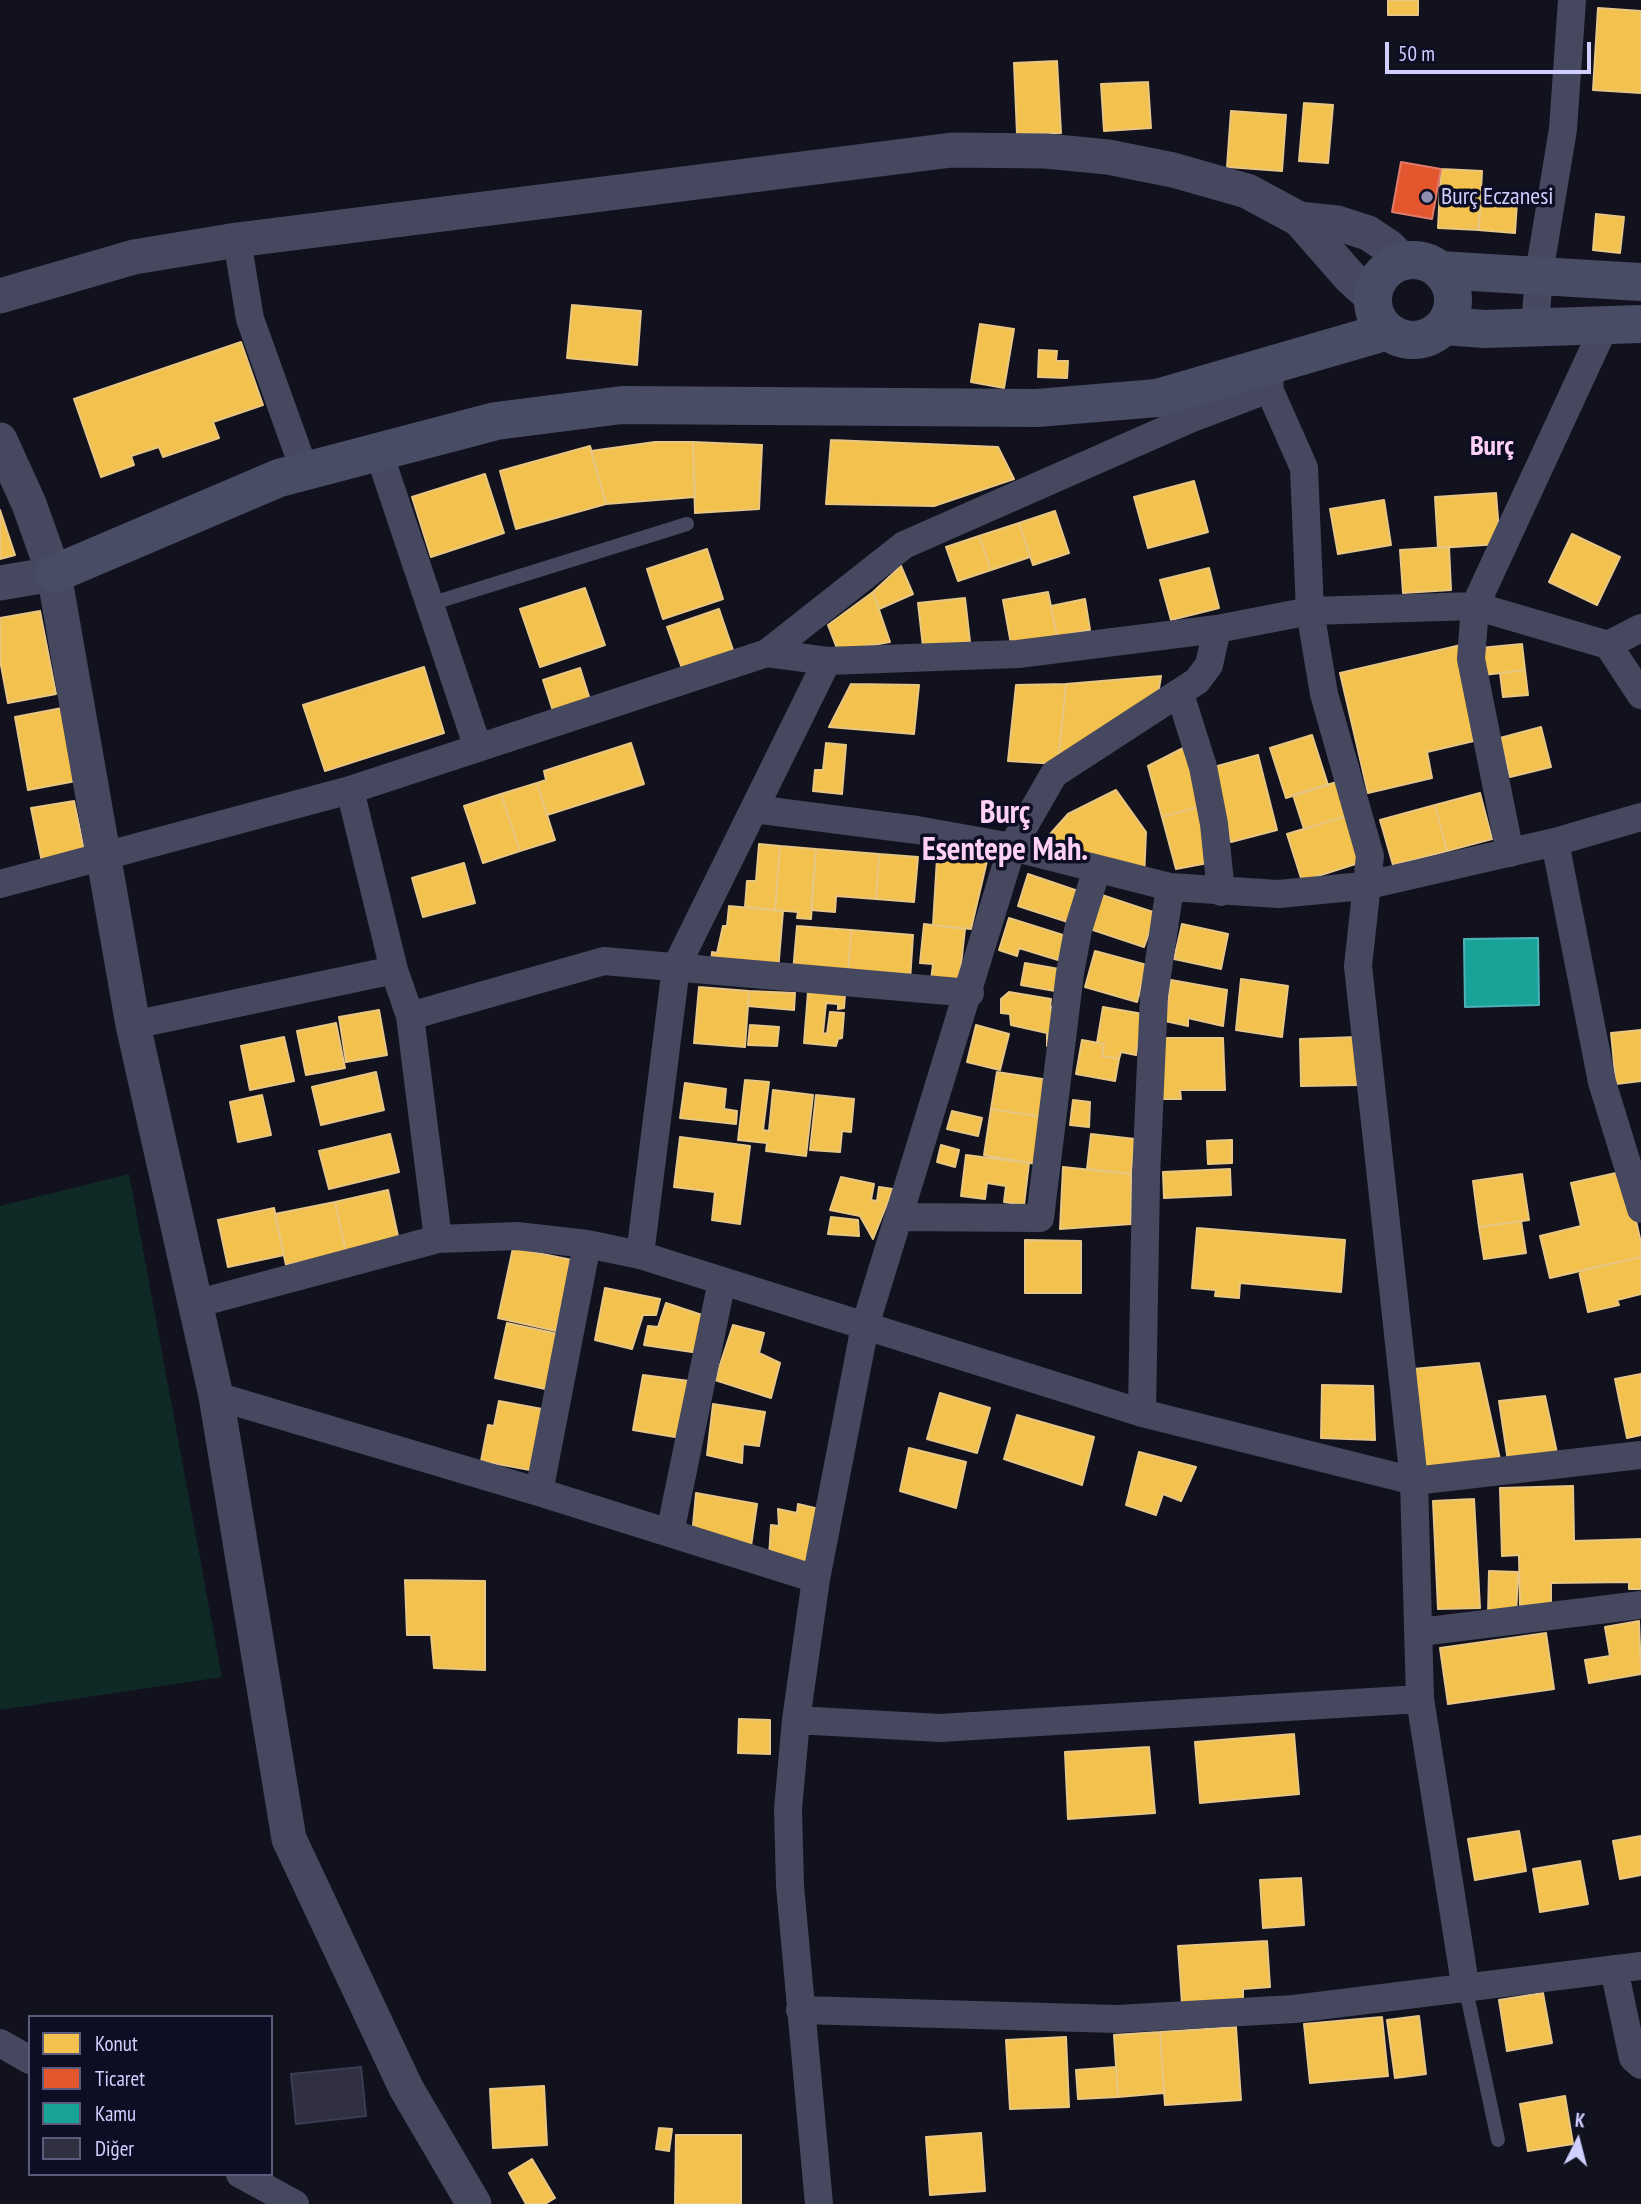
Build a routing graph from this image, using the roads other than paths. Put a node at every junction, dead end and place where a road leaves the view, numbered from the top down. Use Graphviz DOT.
graph roads {
  1 [pos="1572,0"];
  2 [pos="1299,219"];
  3 [pos="237,240"];
  4 [pos="1422,266"];
  5 [pos="1539,274"];
  6 [pos="1625,281"];
  7 [pos="0,296"];
  8 [pos="1381,314"];
  9 [pos="1629,322"];
  10 [pos="1444,326"];
  11 [pos="1535,327"];
  12 [pos="1270,378"];
  13 [pos="0,440"];
  14 [pos="378,450"];
  15 [pos="304,469"];
  16 [pos="687,524"];
  17 [pos="54,574"];
  18 [pos="0,583"];
  19 [pos="430,604"];
  20 [pos="1475,606"];
  21 [pos="1310,611"];
  22 [pos="1641,628"];
  23 [pos="1217,629"];
  24 [pos="1608,645"];
  25 [pos="767,653"];
  26 [pos="827,660"];
  27 [pos="1180,694"];
  28 [pos="1641,695"];
  29 [pos="478,748"];
  30 [pos="350,790"];
  31 [pos="754,809"];
  32 [pos="1641,817"];
  33 [pos="1555,842"];
  34 [pos="1012,847"];
  35 [pos="1510,853"];
  36 [pos="104,855"];
  37 [pos="1097,869"];
  38 [pos="0,884"];
  39 [pos="1364,886"];
  40 [pos="1170,887"];
  41 [pos="1221,892"];
  42 [pos="676,967"];
  43 [pos="394,970"];
  44 [pos="970,993"];
  45 [pos="410,1016"];
  46 [pos="133,1025"];
  47 [pos="1641,1209"];
  48 [pos="899,1217"];
  49 [pos="438,1239"];
  50 [pos="587,1244"];
  51 [pos="640,1255"];
  52 [pos="722,1281"];
  53 [pos="195,1304"];
  54 [pos="865,1326"];
  55 [pos="216,1396"];
  56 [pos="1142,1413"];
  57 [pos="1641,1455"];
  58 [pos="1414,1481"];
  59 [pos="539,1492"];
  60 [pos="670,1533"];
  61 [pos="816,1579"];
  62 [pos="1641,1605"];
  63 [pos="1420,1632"];
  64 [pos="1420,1699"];
  65 [pos="796,1720"];
  66 [pos="1628,1967"];
  67 [pos="1466,1990"];
  68 [pos="800,2010"];
  69 [pos="0,2043"];
  70 [pos="28,2059"];
  71 [pos="1641,2065"];
  72 [pos="1497,2140"];
  73 [pos="244,2176"];
  74 [pos="295,2204"];
  75 [pos="474,2204"];
  76 [pos="820,2204"];
  1 -- 5 [label="street"];
  2 -- 3 [label="street"];
  2 -- 4 [label="street"];
  2 -- 8 [label="street"];
  3 -- 7 [label="street"];
  3 -- 15 [label="street"];
  4 -- 5 [label="main road"];
  4 -- 8 [label="main road"];
  4 -- 10 [label="main road"];
  5 -- 6 [label="main road"];
  5 -- 11 [label="street"];
  6 -- 9 [label="street"];
  8 -- 10 [label="main road"];
  8 -- 12 [label="main road"];
  9 -- 11 [label="main road"];
  9 -- 20 [label="street"];
  10 -- 11 [label="main road"];
  12 -- 14 [label="main road"];
  12 -- 21 [label="street"];
  12 -- 25 [label="street"];
  13 -- 17 [label="street"];
  14 -- 15 [label="main road"];
  14 -- 19 [label="street"];
  15 -- 17 [label="main road"];
  16 -- 19 [label="lane"];
  17 -- 18 [label="street"];
  17 -- 36 [label="street"];
  19 -- 29 [label="street"];
  20 -- 21 [label="street"];
  20 -- 24 [label="street"];
  20 -- 35 [label="street"];
  21 -- 23 [label="street"];
  21 -- 39 [label="street"];
  22 -- 24 [label="street"];
  23 -- 26 [label="street"];
  23 -- 27 [label="street"];
  24 -- 28 [label="street"];
  25 -- 26 [label="street"];
  25 -- 29 [label="street"];
  26 -- 31 [label="street"];
  27 -- 34 [label="street"];
  27 -- 41 [label="street"];
  29 -- 30 [label="street"];
  30 -- 36 [label="street"];
  30 -- 43 [label="street"];
  31 -- 34 [label="street"];
  31 -- 42 [label="street"];
  32 -- 33 [label="street"];
  33 -- 35 [label="street"];
  33 -- 47 [label="street"];
  34 -- 37 [label="street"];
  34 -- 44 [label="street"];
  35 -- 39 [label="street"];
  36 -- 38 [label="street"];
  36 -- 46 [label="street"];
  37 -- 40 [label="street"];
  37 -- 48 [label="street"];
  39 -- 41 [label="street"];
  39 -- 58 [label="street"];
  40 -- 41 [label="street"];
  40 -- 56 [label="street"];
  42 -- 44 [label="street"];
  42 -- 45 [label="street"];
  42 -- 51 [label="street"];
  43 -- 45 [label="street"];
  43 -- 46 [label="street"];
  44 -- 48 [label="street"];
  45 -- 49 [label="street"];
  46 -- 53 [label="street"];
  48 -- 54 [label="street"];
  49 -- 50 [label="street"];
  49 -- 53 [label="street"];
  50 -- 51 [label="street"];
  50 -- 59 [label="street"];
  51 -- 52 [label="street"];
  52 -- 54 [label="street"];
  52 -- 60 [label="street"];
  53 -- 55 [label="street"];
  54 -- 56 [label="street"];
  54 -- 61 [label="street"];
  55 -- 59 [label="street"];
  55 -- 75 [label="street"];
  56 -- 58 [label="street"];
  57 -- 58 [label="street"];
  58 -- 63 [label="street"];
  59 -- 60 [label="street"];
  60 -- 61 [label="street"];
  61 -- 65 [label="street"];
  62 -- 63 [label="street"];
  63 -- 64 [label="street"];
  64 -- 65 [label="street"];
  64 -- 67 [label="street"];
  65 -- 68 [label="street"];
  66 -- 67 [label="street"];
  66 -- 71 [label="street"];
  67 -- 68 [label="street"];
  67 -- 72 [label="lane"];
  68 -- 76 [label="street"];
  69 -- 70 [label="street"];
  73 -- 74 [label="street"];
}
